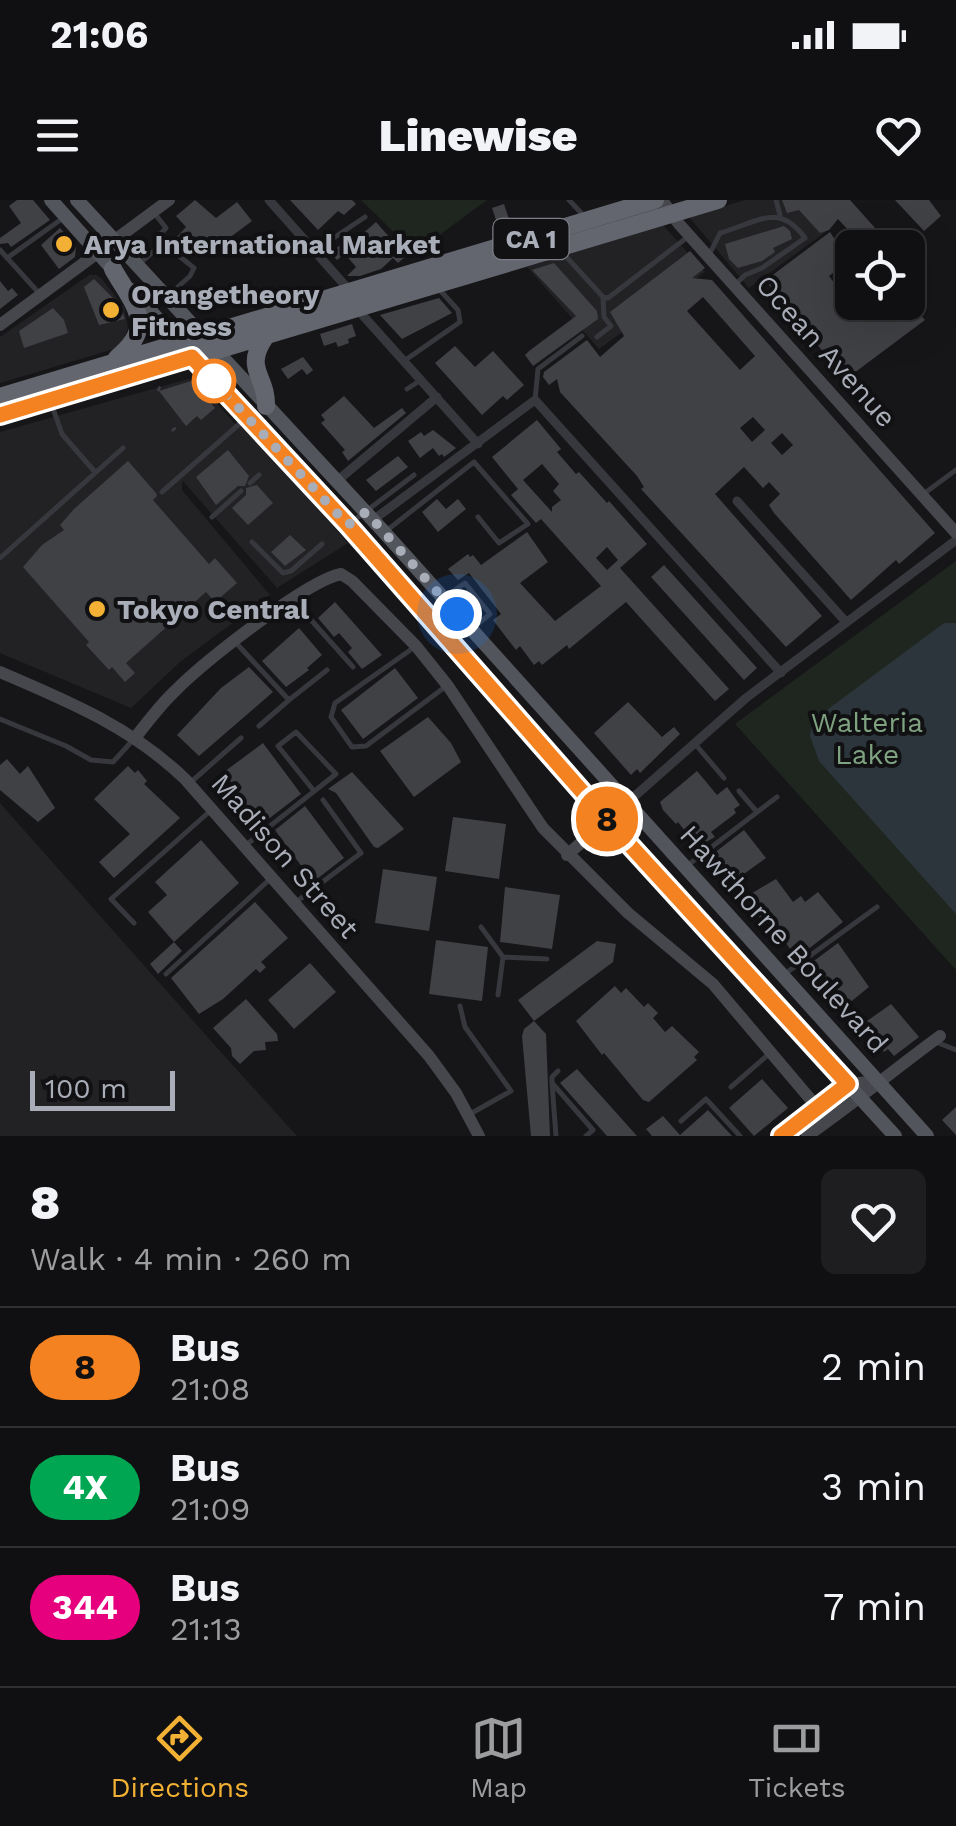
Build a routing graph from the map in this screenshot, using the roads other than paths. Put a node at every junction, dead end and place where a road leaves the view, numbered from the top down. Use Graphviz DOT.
graph roads {
  1 [pos="51,200"];
  2 [pos="77,200"];
  3 [pos="269,200"];
  4 [pos="569,200"];
  5 [pos="718,200"];
  6 [pos="776,200"];
  7 [pos="162,204"];
  8 [pos="653,204"];
  9 [pos="611,208"];
  10 [pos="65,216"];
  11 [pos="780,216"];
  12 [pos="365,217"];
  13 [pos="588,221"];
  14 [pos="690,236"];
  15 [pos="114,241"];
  16 [pos="162,244"];
  17 [pos="559,248"];
  18 [pos="0,250"];
  19 [pos="314,250"];
  20 [pos="98,253"];
  21 [pos="708,257"];
  22 [pos="7,258"];
  23 [pos="137,266"];
  24 [pos="112,269"];
  25 [pos="436,286"];
  26 [pos="734,286"];
  27 [pos="41,295"];
  28 [pos="603,297"];
  29 [pos="166,298"];
  30 [pos="355,301"];
  31 [pos="0,325"];
  32 [pos="582,336"];
  33 [pos="266,337"];
  34 [pos="597,338"];
  35 [pos="207,344"];
  36 [pos="185,350"];
  37 [pos="404,362"];
  38 [pos="108,364"];
  39 [pos="421,380"];
  40 [pos="407,388"];
  41 [pos="0,397"];
  42 [pos="437,398"];
  43 [pos="50,400"];
  44 [pos="535,400"];
  45 [pos="266,406"];
  46 [pos="0,415"];
  47 [pos="247,417"];
  48 [pos="478,444"];
  49 [pos="123,448"];
  50 [pos="956,470"];
  51 [pos="96,473"];
  52 [pos="259,474"];
  53 [pos="414,474"];
  54 [pos="337,481"];
  55 [pos="250,483"];
  56 [pos="241,491"];
  57 [pos="162,492"];
  58 [pos="922,496"];
  59 [pos="737,501"];
  60 [pos="369,516"];
  61 [pos="212,517"];
  62 [pos="478,517"];
  63 [pos="348,525"];
  64 [pos="384,532"];
  65 [pos="956,537"];
  66 [pos="252,542"];
  67 [pos="322,544"];
  68 [pos="0,558"];
  69 [pos="443,598"];
  70 [pos="293,600"];
  71 [pos="846,622"];
  72 [pos="471,629"];
  73 [pos="235,642"];
  74 [pos="416,646"];
  75 [pos="352,667"];
  76 [pos="327,670"];
  77 [pos="0,672"];
  78 [pos="781,673"];
  79 [pos="448,686"];
  80 [pos="289,700"];
  81 [pos="0,719"];
  82 [pos="259,726"];
  83 [pos="136,738"];
  84 [pos="241,738"];
  85 [pos="696,745"];
  86 [pos="724,778"];
  87 [pos="189,784"];
  88 [pos="314,791"];
  89 [pos="739,791"];
  90 [pos="776,797"];
  91 [pos="323,800"];
  92 [pos="628,802"];
  93 [pos="211,810"];
  94 [pos="757,812"];
  95 [pos="607,820"];
  96 [pos="244,846"];
  97 [pos="567,855"];
  98 [pos="684,867"];
  99 [pos="272,878"];
  100 [pos="294,904"];
  101 [pos="876,907"];
  102 [pos="134,923"];
  103 [pos="480,927"];
  104 [pos="503,957"];
  105 [pos="548,958"];
  106 [pos="166,974"];
  107 [pos="782,975"];
  108 [pos="498,996"];
  109 [pos="460,1006"];
  110 [pos="937,1038"];
  111 [pos="956,1050"];
  112 [pos="771,1052"];
  113 [pos="558,1071"];
  114 [pos="879,1081"];
  115 [pos="552,1083"];
  116 [pos="848,1084"];
  117 [pos="731,1087"];
  118 [pos="862,1098"];
  119 [pos="817,1106"];
  120 [pos="468,1115"];
  121 [pos="681,1121"];
  122 [pos="593,1130"];
  123 [pos="479,1136"];
  124 [pos="556,1136"];
  125 [pos="586,1136"];
  126 [pos="599,1136"];
  127 [pos="740,1136"];
  128 [pos="781,1136"];
  129 [pos="807,1136"];
  130 [pos="895,1136"];
  131 [pos="927,1136"];
  1 -- 10 [label="main road, Hawthorne Boulevard"];
  2 -- 15 [label="main road, Hawthorne Boulevard"];
  3 -- 19 [label="street"];
  4 -- 13 [label="lane"];
  5 -- 8 [label="highway, CA 1"];
  6 -- 11 [label="lane"];
  7 -- 15 [label="street"];
  7 -- 16 [label="lane"];
  8 -- 9 [label="highway, CA 1"];
  8 -- 14 [label="street, Ocean Avenue"];
  8 -- 17 [label="highway, CA 1"];
  9 -- 13 [label="highway, CA 1"];
  10 -- 20 [label="main road, Hawthorne Boulevard"];
  10 -- 22 [label="lane"];
  11 -- 21 [label="lane"];
  11 -- 26 [label="lane"];
  12 -- 19 [label="lane"];
  13 -- 30 [label="highway, CA 1"];
  14 -- 21 [label="street, Ocean Avenue"];
  14 -- 28 [label="lane"];
  15 -- 20 [label="street"];
  15 -- 23 [label="main road, Hawthorne Boulevard"];
  16 -- 23 [label="lane"];
  16 -- 29 [label="lane"];
  17 -- 25 [label="highway, CA 1"];
  17 -- 28 [label="lane"];
  18 -- 22 [label="lane"];
  19 -- 30 [label="street"];
  20 -- 24 [label="main road, Hawthorne Boulevard"];
  20 -- 27 [label="street"];
  21 -- 26 [label="street, Ocean Avenue"];
  22 -- 27 [label="lane"];
  23 -- 29 [label="main road, Hawthorne Boulevard"];
  24 -- 36 [label="main road, Hawthorne Boulevard"];
  24 -- 38 [label="highway"];
  25 -- 30 [label="highway, CA 1"];
  25 -- 37 [label="lane"];
  26 -- 58 [label="street, Ocean Avenue"];
  27 -- 31 [label="street"];
  28 -- 34 [label="lane"];
  29 -- 35 [label="main road, Hawthorne Boulevard"];
  30 -- 33 [label="highway, CA 1"];
  30 -- 35 [label="highway, CA 1"];
  30 -- 37 [label="street"];
  32 -- 44 [label="lane"];
  33 -- 35 [label="highway, CA 1"];
  33 -- 45 [label="highway"];
  35 -- 36 [label="highway, CA 1"];
  35 -- 45 [label="main road, Hawthorne Boulevard"];
  36 -- 38 [label="highway, CA 1"];
  36 -- 43 [label="highway, CA 1"];
  36 -- 47 [label="main road, Hawthorne Boulevard"];
  37 -- 39 [label="street"];
  38 -- 41 [label="highway, CA 1"];
  39 -- 40 [label="lane"];
  39 -- 42 [label="street"];
  42 -- 48 [label="street"];
  42 -- 54 [label="street"];
  43 -- 46 [label="highway, CA 1"];
  43 -- 51 [label="lane"];
  44 -- 48 [label="street"];
  44 -- 78 [label="street"];
  45 -- 54 [label="main road, Hawthorne Boulevard"];
  47 -- 57 [label="lane"];
  47 -- 63 [label="main road, Hawthorne Boulevard"];
  48 -- 60 [label="street"];
  49 -- 51 [label="lane"];
  50 -- 58 [label="lane"];
  51 -- 68 [label="lane"];
  52 -- 55 [label="lane"];
  53 -- 60 [label="lane"];
  54 -- 60 [label="main road, Hawthorne Boulevard"];
  56 -- 61 [label="lane"];
  58 -- 65 [label="street, Ocean Avenue"];
  59 -- 71 [label="street"];
  60 -- 63 [label="lane"];
  60 -- 64 [label="main road, Hawthorne Boulevard"];
  62 -- 64 [label="lane"];
  63 -- 95 [label="main road, Hawthorne Boulevard"];
  64 -- 69 [label="main road, Hawthorne Boulevard"];
  65 -- 71 [label="street"];
  66 -- 67 [label="lane"];
  69 -- 72 [label="main road, Hawthorne Boulevard"];
  69 -- 72 [label="lane"];
  70 -- 73 [label="street"];
  70 -- 74 [label="street"];
  70 -- 75 [label="lane"];
  71 -- 78 [label="street"];
  72 -- 92 [label="main road, Hawthorne Boulevard"];
  73 -- 80 [label="lane"];
  73 -- 83 [label="street"];
  74 -- 79 [label="street"];
  74 -- 79 [label="lane"];
  76 -- 80 [label="lane"];
  77 -- 83 [label="street, Madison Street"];
  78 -- 85 [label="street"];
  79 -- 97 [label="street"];
  80 -- 82 [label="lane"];
  81 -- 83 [label="lane"];
  83 -- 87 [label="street, Madison Street"];
  84 -- 87 [label="lane"];
  85 -- 86 [label="lane"];
  85 -- 92 [label="street"];
  87 -- 93 [label="street, Madison Street"];
  88 -- 88 [label="lane"];
  88 -- 96 [label="lane"];
  89 -- 94 [label="lane"];
  90 -- 94 [label="lane"];
  91 -- 100 [label="lane"];
  92 -- 95 [label="street"];
  92 -- 98 [label="main road, Hawthorne Boulevard"];
  93 -- 96 [label="street, Madison Street"];
  93 -- 102 [label="lane"];
  94 -- 98 [label="lane"];
  95 -- 97 [label="street"];
  95 -- 116 [label="main road, Hawthorne Boulevard"];
  96 -- 99 [label="street, Madison Street"];
  97 -- 112 [label="street"];
  98 -- 107 [label="main road, Hawthorne Boulevard"];
  99 -- 100 [label="street, Madison Street"];
  99 -- 106 [label="lane"];
  100 -- 120 [label="street, Madison Street"];
  101 -- 107 [label="lane"];
  103 -- 104 [label="lane"];
  104 -- 105 [label="lane"];
  104 -- 108 [label="lane"];
  107 -- 114 [label="main road, Hawthorne Boulevard"];
  109 -- 120 [label="lane"];
  110 -- 111 [label="lane"];
  110 -- 114 [label="street"];
  112 -- 117 [label="lane"];
  112 -- 119 [label="street"];
  113 -- 115 [label="lane"];
  114 -- 116 [label="street"];
  114 -- 118 [label="street"];
  114 -- 131 [label="main road, Hawthorne Boulevard"];
  115 -- 122 [label="lane"];
  115 -- 124 [label="lane"];
  116 -- 118 [label="main road, Hawthorne Boulevard"];
  116 -- 119 [label="street"];
  118 -- 129 [label="street"];
  118 -- 130 [label="main road, Hawthorne Boulevard"];
  119 -- 128 [label="street"];
  120 -- 123 [label="street, Madison Street"];
  121 -- 127 [label="lane"];
  122 -- 125 [label="lane"];
  122 -- 126 [label="lane"];
}
